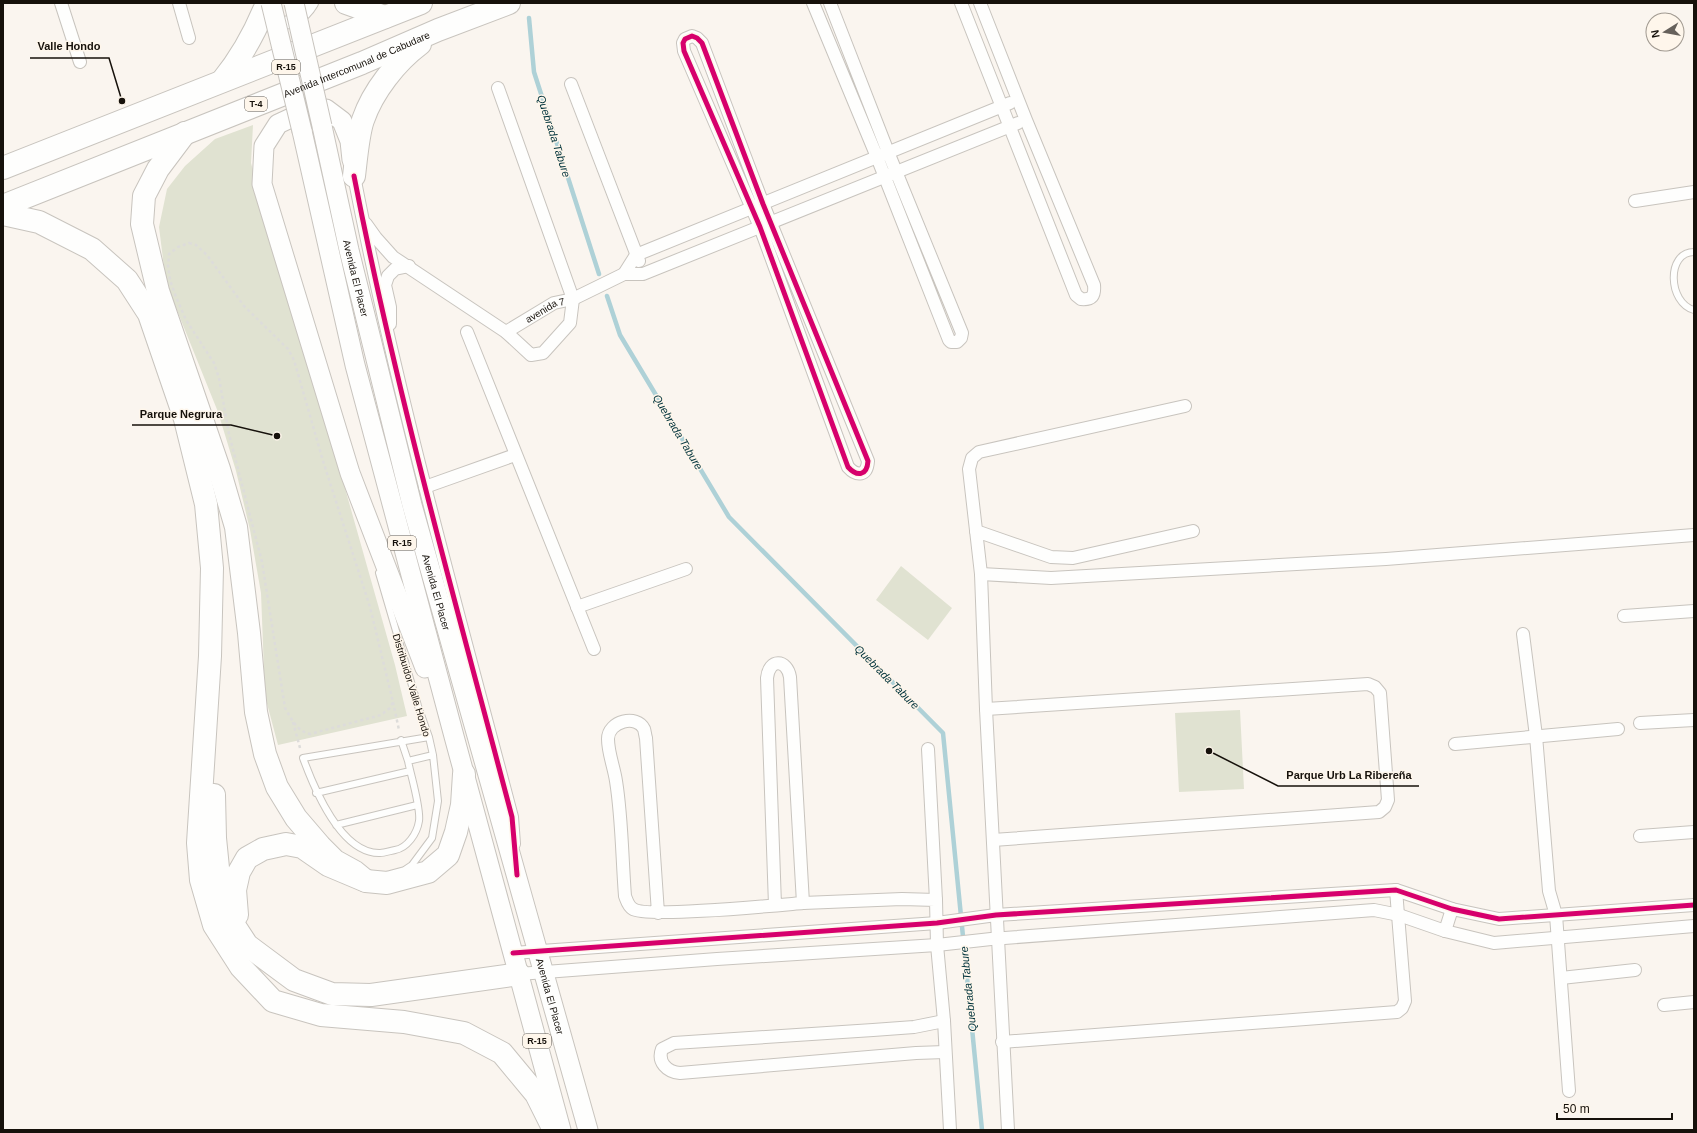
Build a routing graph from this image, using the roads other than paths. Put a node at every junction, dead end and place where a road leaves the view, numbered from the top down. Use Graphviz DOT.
graph roads {
  1 [pos="61,3"];
  2 [pos="179,3"];
  3 [pos="294,3"];
  4 [pos="312,3"];
  5 [pos="346,3"];
  6 [pos="421,3"];
  7 [pos="509,3"];
  8 [pos="813,3"];
  9 [pos="830,3"];
  10 [pos="961,3"];
  11 [pos="980,3"];
  12 [pos="266,5"];
  13 [pos="385,17"];
  14 [pos="438,30"];
  15 [pos="189,38"];
  16 [pos="845,43"];
  17 [pos="832,49"];
  18 [pos="80,62"];
  19 [pos="222,81"];
  20 [pos="571,84"];
  21 [pos="498,88"];
  22 [pos="1018,100"];
  23 [pos="1003,106"];
  24 [pos="1026,120"];
  25 [pos="1011,126"];
  26 [pos="185,133"];
  27 [pos="882,154"];
  28 [pos="3,168"];
  29 [pos="897,173"];
  30 [pos="354,176"];
  31 [pos="885,177"];
  32 [pos="1694,192"];
  33 [pos="1635,201"];
  34 [pos="3,206"];
  35 [pos="757,206"];
  36 [pos="3,214"];
  37 [pos="363,220"];
  38 [pos="765,225"];
  39 [pos="1694,252"];
  40 [pos="636,255"];
  41 [pos="408,266"];
  42 [pos="624,274"];
  43 [pos="643,274"];
  44 [pos="572,299"];
  45 [pos="1694,310"];
  46 [pos="467,332"];
  47 [pos="506,332"];
  48 [pos="390,344"];
  49 [pos="1185,406"];
  50 [pos="515,455"];
  51 [pos="350,473"];
  52 [pos="425,487"];
  53 [pos="976,531"];
  54 [pos="1193,531"];
  55 [pos="1694,535"];
  56 [pos="372,549"];
  57 [pos="376,564"];
  58 [pos="686,569"];
  59 [pos="981,574"];
  60 [pos="576,607"];
  61 [pos="1694,611"];
  62 [pos="1624,616"];
  63 [pos="1523,634"];
  64 [pos="594,649"];
  65 [pos="210,656"];
  66 [pos="986,709"];
  67 [pos="1694,720"];
  68 [pos="1640,723"];
  69 [pos="1618,729"];
  70 [pos="1536,736"];
  71 [pos="429,737"];
  72 [pos="401,740"];
  73 [pos="455,740"];
  74 [pos="1455,744"];
  75 [pos="928,749"];
  76 [pos="433,755"];
  77 [pos="408,761"];
  78 [pos="410,771"];
  79 [pos="464,774"];
  80 [pos="316,793"];
  81 [pos="418,805"];
  82 [pos="336,825"];
  83 [pos="1694,832"];
  84 [pos="1640,836"];
  85 [pos="993,840"];
  86 [pos="517,875"];
  87 [pos="377,882"];
  88 [pos="1396,890"];
  89 [pos="936,900"];
  90 [pos="803,903"];
  91 [pos="775,905"];
  92 [pos="1694,905"];
  93 [pos="1452,909"];
  94 [pos="658,913"];
  95 [pos="1399,915"];
  96 [pos="1556,915"];
  97 [pos="993,916"];
  98 [pos="937,923"];
  99 [pos="1694,926"];
  100 [pos="1445,931"];
  101 [pos="1558,937"];
  102 [pos="994,939"];
  103 [pos="247,945"];
  104 [pos="937,945"];
  105 [pos="538,950"];
  106 [pos="513,953"];
  107 [pos="1635,970"];
  108 [pos="544,973"];
  109 [pos="519,974"];
  110 [pos="1561,978"];
  111 [pos="1694,1002"];
  112 [pos="1664,1005"];
  113 [pos="944,1022"];
  114 [pos="1002,1042"];
  115 [pos="945,1052"];
  116 [pos="1569,1091"];
  117 [pos="554,1130"];
  118 [pos="561,1130"];
  119 [pos="588,1130"];
  120 [pos="950,1130"];
  121 [pos="1008,1130"];
  1 -- 18 [label="street"];
  2 -- 15 [label="street"];
  3 -- 86 [label="main road, Avenida El Placer / R-15, bridge"];
  4 -- 12 [label="street"];
  5 -- 13 [label="highway"];
  6 -- 13 [label="highway"];
  7 -- 14 [label="highway, Avenida Intercomunal de Cabudare / T-4"];
  8 -- 17 [label="street"];
  9 -- 16 [label="street"];
  10 -- 23 [label="street"];
  11 -- 22 [label="street"];
  12 -- 19 [label="highway"];
  12 -- 73 [label="main road, Avenida El Placer / R-15, bridge"];
  13 -- 19 [label="highway"];
  14 -- 26 [label="highway, Avenida Intercomunal de Cabudare / T-4"];
  14 -- 30 [label="highway"];
  16 -- 17 [label="street"];
  16 -- 27 [label="street"];
  17 -- 27 [label="street"];
  19 -- 28 [label="highway"];
  20 -- 40 [label="street"];
  21 -- 44 [label="street"];
  22 -- 23 [label="street"];
  22 -- 24 [label="street"];
  23 -- 25 [label="street"];
  23 -- 27 [label="street"];
  24 -- 25 [label="street"];
  24 -- 25 [label="street"];
  25 -- 29 [label="street"];
  26 -- 34 [label="highway, Avenida Intercomunal de Cabudare / T-4"];
  26 -- 87 [label="highway"];
  27 -- 29 [label="street"];
  27 -- 31 [label="street"];
  27 -- 35 [label="street"];
  29 -- 31 [label="street"];
  29 -- 31 [label="street"];
  30 -- 37 [label="street"];
  30 -- 51 [label="main road"];
  31 -- 38 [label="street"];
  32 -- 33 [label="street"];
  35 -- 35 [label="street"];
  35 -- 38 [label="street"];
  35 -- 40 [label="street"];
  36 -- 65 [label="highway"];
  37 -- 41 [label="street, avenida 7"];
  37 -- 48 [label="street"];
  38 -- 38 [label="street"];
  38 -- 43 [label="street"];
  39 -- 45 [label="lane"];
  40 -- 42 [label="street"];
  40 -- 43 [label="street"];
  41 -- 47 [label="street, avenida 7"];
  41 -- 48 [label="street"];
  42 -- 43 [label="street"];
  42 -- 44 [label="street"];
  44 -- 47 [label="street, avenida 7"];
  44 -- 47 [label="street, avenida 7"];
  46 -- 50 [label="street"];
  48 -- 52 [label="street"];
  49 -- 53 [label="street"];
  50 -- 52 [label="street"];
  50 -- 60 [label="street"];
  51 -- 56 [label="lane"];
  51 -- 73 [label="main road"];
  52 -- 86 [label="street"];
  53 -- 54 [label="street"];
  53 -- 59 [label="street"];
  55 -- 59 [label="street"];
  57 -- 71 [label="lane, Distribuidor Valle Hondo"];
  58 -- 60 [label="street"];
  59 -- 66 [label="street"];
  60 -- 64 [label="street"];
  61 -- 62 [label="street"];
  63 -- 70 [label="street"];
  65 -- 103 [label="highway"];
  65 -- 117 [label="highway"];
  66 -- 85 [label="street"];
  66 -- 85 [label="street"];
  67 -- 68 [label="street"];
  69 -- 70 [label="street"];
  70 -- 74 [label="street"];
  70 -- 96 [label="street"];
  71 -- 72 [label="lane"];
  71 -- 76 [label="lane, Distribuidor Valle Hondo"];
  72 -- 77 [label="lane"];
  72 -- 80 [label="lane"];
  73 -- 79 [label="main road, Avenida El Placer / R-15"];
  75 -- 89 [label="street"];
  76 -- 77 [label="lane"];
  76 -- 87 [label="lane, Distribuidor Valle Hondo"];
  77 -- 78 [label="lane"];
  78 -- 80 [label="lane"];
  78 -- 81 [label="lane"];
  79 -- 87 [label="highway"];
  79 -- 106 [label="main road, Avenida El Placer / R-15"];
  80 -- 82 [label="lane"];
  81 -- 82 [label="lane"];
  81 -- 82 [label="lane"];
  83 -- 84 [label="street"];
  85 -- 97 [label="street"];
  86 -- 105 [label="main road, Avenida El Placer / R-15"];
  87 -- 103 [label="highway"];
  88 -- 93 [label="street"];
  88 -- 95 [label="street"];
  88 -- 97 [label="street"];
  89 -- 90 [label="street"];
  89 -- 98 [label="street"];
  90 -- 91 [label="street"];
  90 -- 91 [label="street"];
  91 -- 94 [label="street"];
  92 -- 96 [label="street"];
  93 -- 96 [label="street"];
  93 -- 100 [label="street"];
  94 -- 94 [label="street"];
  95 -- 100 [label="street"];
  95 -- 102 [label="street"];
  95 -- 114 [label="street"];
  96 -- 101 [label="street"];
  97 -- 98 [label="street"];
  97 -- 102 [label="street"];
  98 -- 104 [label="street"];
  98 -- 105 [label="street"];
  99 -- 101 [label="street"];
  100 -- 101 [label="street"];
  101 -- 110 [label="street"];
  102 -- 104 [label="street"];
  102 -- 114 [label="street"];
  103 -- 109 [label="highway"];
  104 -- 108 [label="street"];
  104 -- 113 [label="street"];
  105 -- 106 [label="street"];
  105 -- 108 [label="main road, Avenida El Placer / R-15"];
  106 -- 109 [label="main road, Avenida El Placer / R-15"];
  107 -- 110 [label="street"];
  108 -- 109 [label="street"];
  108 -- 119 [label="main road, Avenida El Placer / R-15"];
  109 -- 118 [label="main road, Avenida El Placer / R-15"];
  110 -- 116 [label="street"];
  111 -- 112 [label="street"];
  113 -- 115 [label="street"];
  113 -- 115 [label="street"];
  114 -- 121 [label="street"];
  115 -- 120 [label="street"];
}
